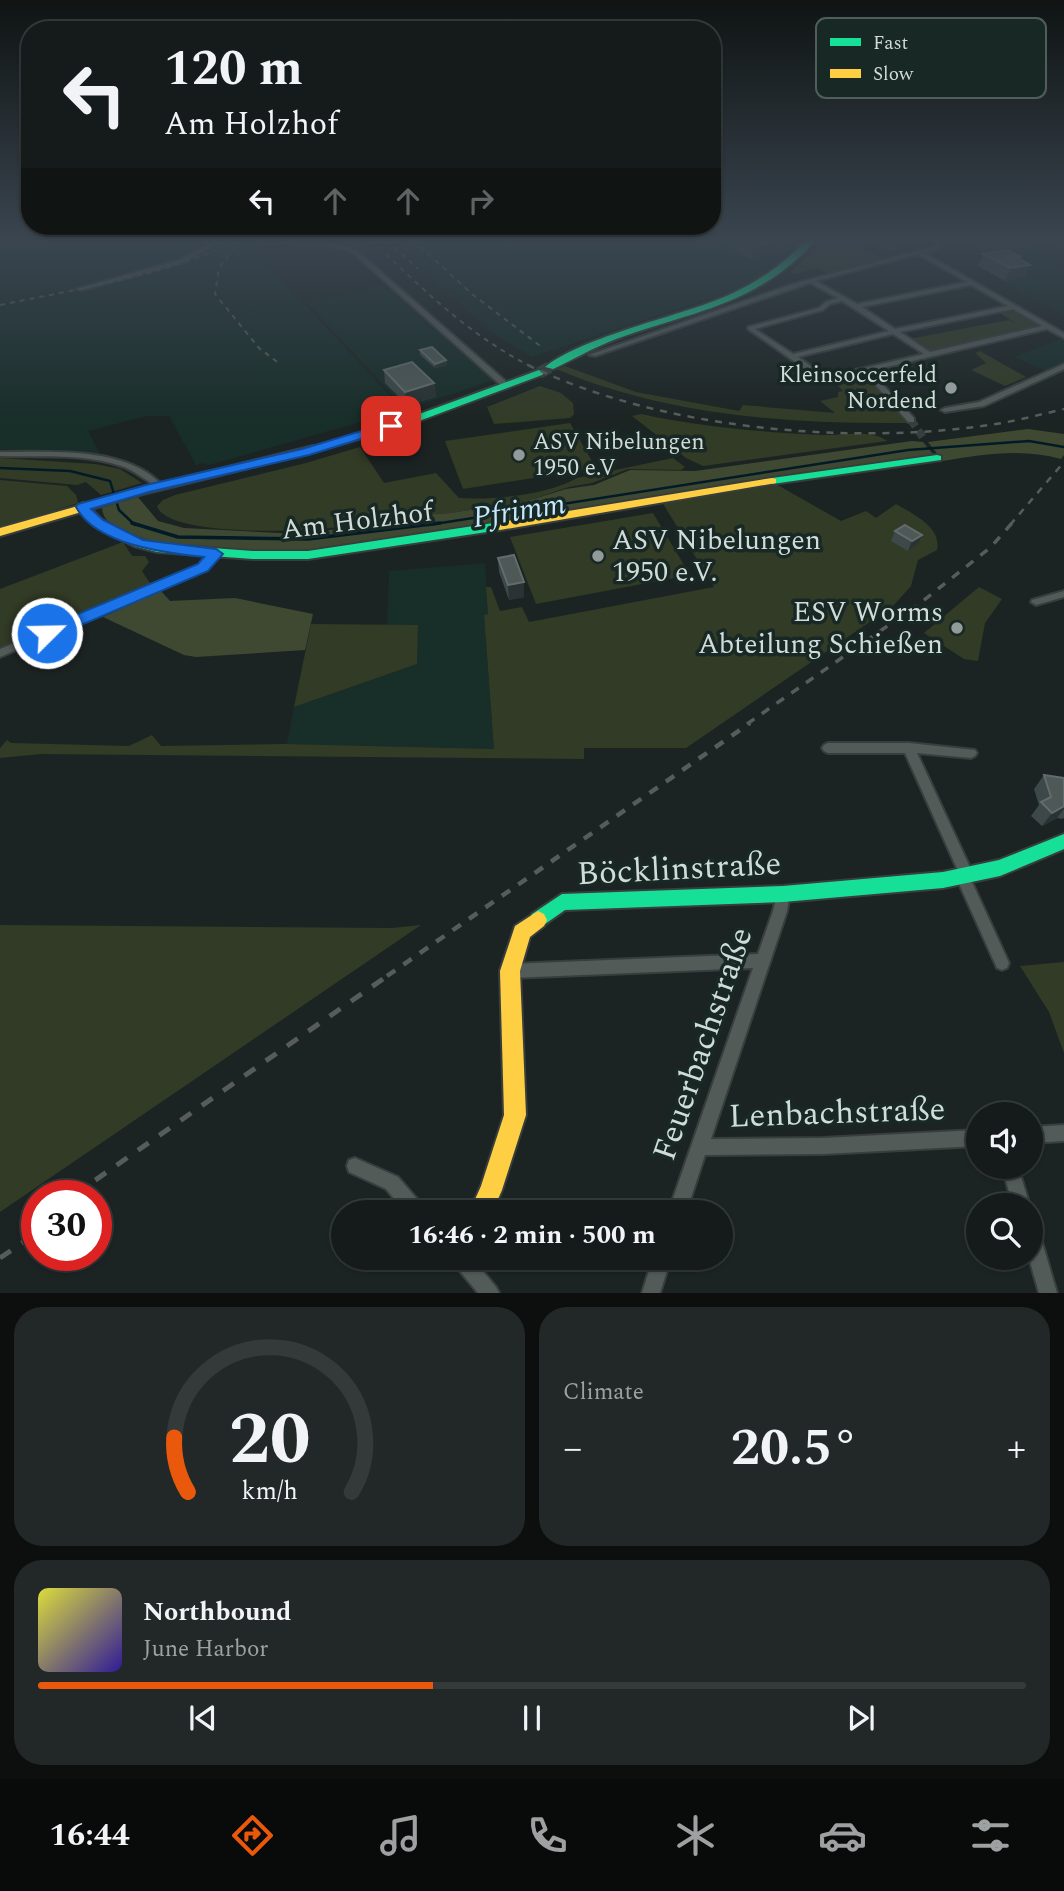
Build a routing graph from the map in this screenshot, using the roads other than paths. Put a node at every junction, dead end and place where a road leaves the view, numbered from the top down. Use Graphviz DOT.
graph roads {
  1 [pos="410,300"];
  2 [pos="720,300"];
  3 [pos="752,300"];
  4 [pos="839,300"];
  5 [pos="846,300"];
  6 [pos="885,300"];
  7 [pos="1002,300"];
  8 [pos="856,306"];
  9 [pos="1013,307"];
  10 [pos="1048,327"];
  11 [pos="895,331"];
  12 [pos="1064,336"];
  13 [pos="927,353"];
  14 [pos="593,355"];
  15 [pos="792,357"];
  16 [pos="1064,366"];
  17 [pos="865,369"];
  18 [pos="507,386"];
  19 [pos="945,410"];
  20 [pos="911,420"];
  21 [pos="0,454"];
  22 [pos="937,458"];
  23 [pos="156,484"];
  24 [pos="83,507"];
  25 [pos="0,532"];
  26 [pos="216,554"];
  27 [pos="1064,594"];
  28 [pos="1036,602"];
  29 [pos="0,653"];
  30 [pos="828,748"];
  31 [pos="909,748"];
  32 [pos="971,753"];
  33 [pos="1064,841"];
  34 [pos="965,876"];
  35 [pos="783,894"];
  36 [pos="763,961"];
  37 [pos="1002,963"];
  38 [pos="510,971"];
  39 [pos="1064,1133"];
  40 [pos="1043,1134"];
  41 [pos="966,1139"];
  42 [pos="699,1147"];
  43 [pos="355,1166"];
  44 [pos="407,1200"];
  45 [pos="486,1200"];
  46 [pos="681,1200"];
  47 [pos="470,1270"];
  48 [pos="658,1270"];
  49 [pos="1041,1270"];
  50 [pos="490,1293"];
  51 [pos="651,1293"];
  52 [pos="1048,1293"];
  1 -- 18 [label="street"];
  2 -- 18 [label="street"];
  3 -- 14 [label="street"];
  4 -- 15 [label="street"];
  5 -- 8 [label="street"];
  6 -- 8 [label="street"];
  7 -- 9 [label="street"];
  8 -- 11 [label="street"];
  9 -- 10 [label="street"];
  9 -- 11 [label="street"];
  10 -- 12 [label="street"];
  10 -- 13 [label="street"];
  11 -- 13 [label="street"];
  11 -- 15 [label="street"];
  13 -- 17 [label="street"];
  15 -- 17 [label="street"];
  16 -- 19 [label="street"];
  17 -- 20 [label="street"];
  18 -- 23 [label="street"];
  21 -- 23 [label="street"];
  22 -- 26 [label="street, Am Holzhof"];
  23 -- 24 [label="street"];
  24 -- 25 [label="street"];
  24 -- 26 [label="street, Am Holzhof"];
  26 -- 29 [label="street"];
  27 -- 28 [label="street"];
  30 -- 31 [label="street"];
  31 -- 32 [label="street"];
  31 -- 34 [label="street"];
  33 -- 34 [label="street, Böcklinstraße"];
  34 -- 35 [label="street, Böcklinstraße"];
  34 -- 37 [label="street"];
  35 -- 36 [label="street, Feuerbachstraße"];
  35 -- 38 [label="street, Böcklinstraße"];
  36 -- 38 [label="street"];
  36 -- 42 [label="street, Feuerbachstraße"];
  38 -- 45 [label="street, Böcklinstraße"];
  39 -- 40 [label="street"];
  41 -- 42 [label="street, Lenbachstraße"];
  42 -- 46 [label="street, Feuerbachstraße"];
  43 -- 44 [label="street"];
  47 -- 50 [label="street"];
  48 -- 51 [label="street"];
  49 -- 52 [label="street"];
}
